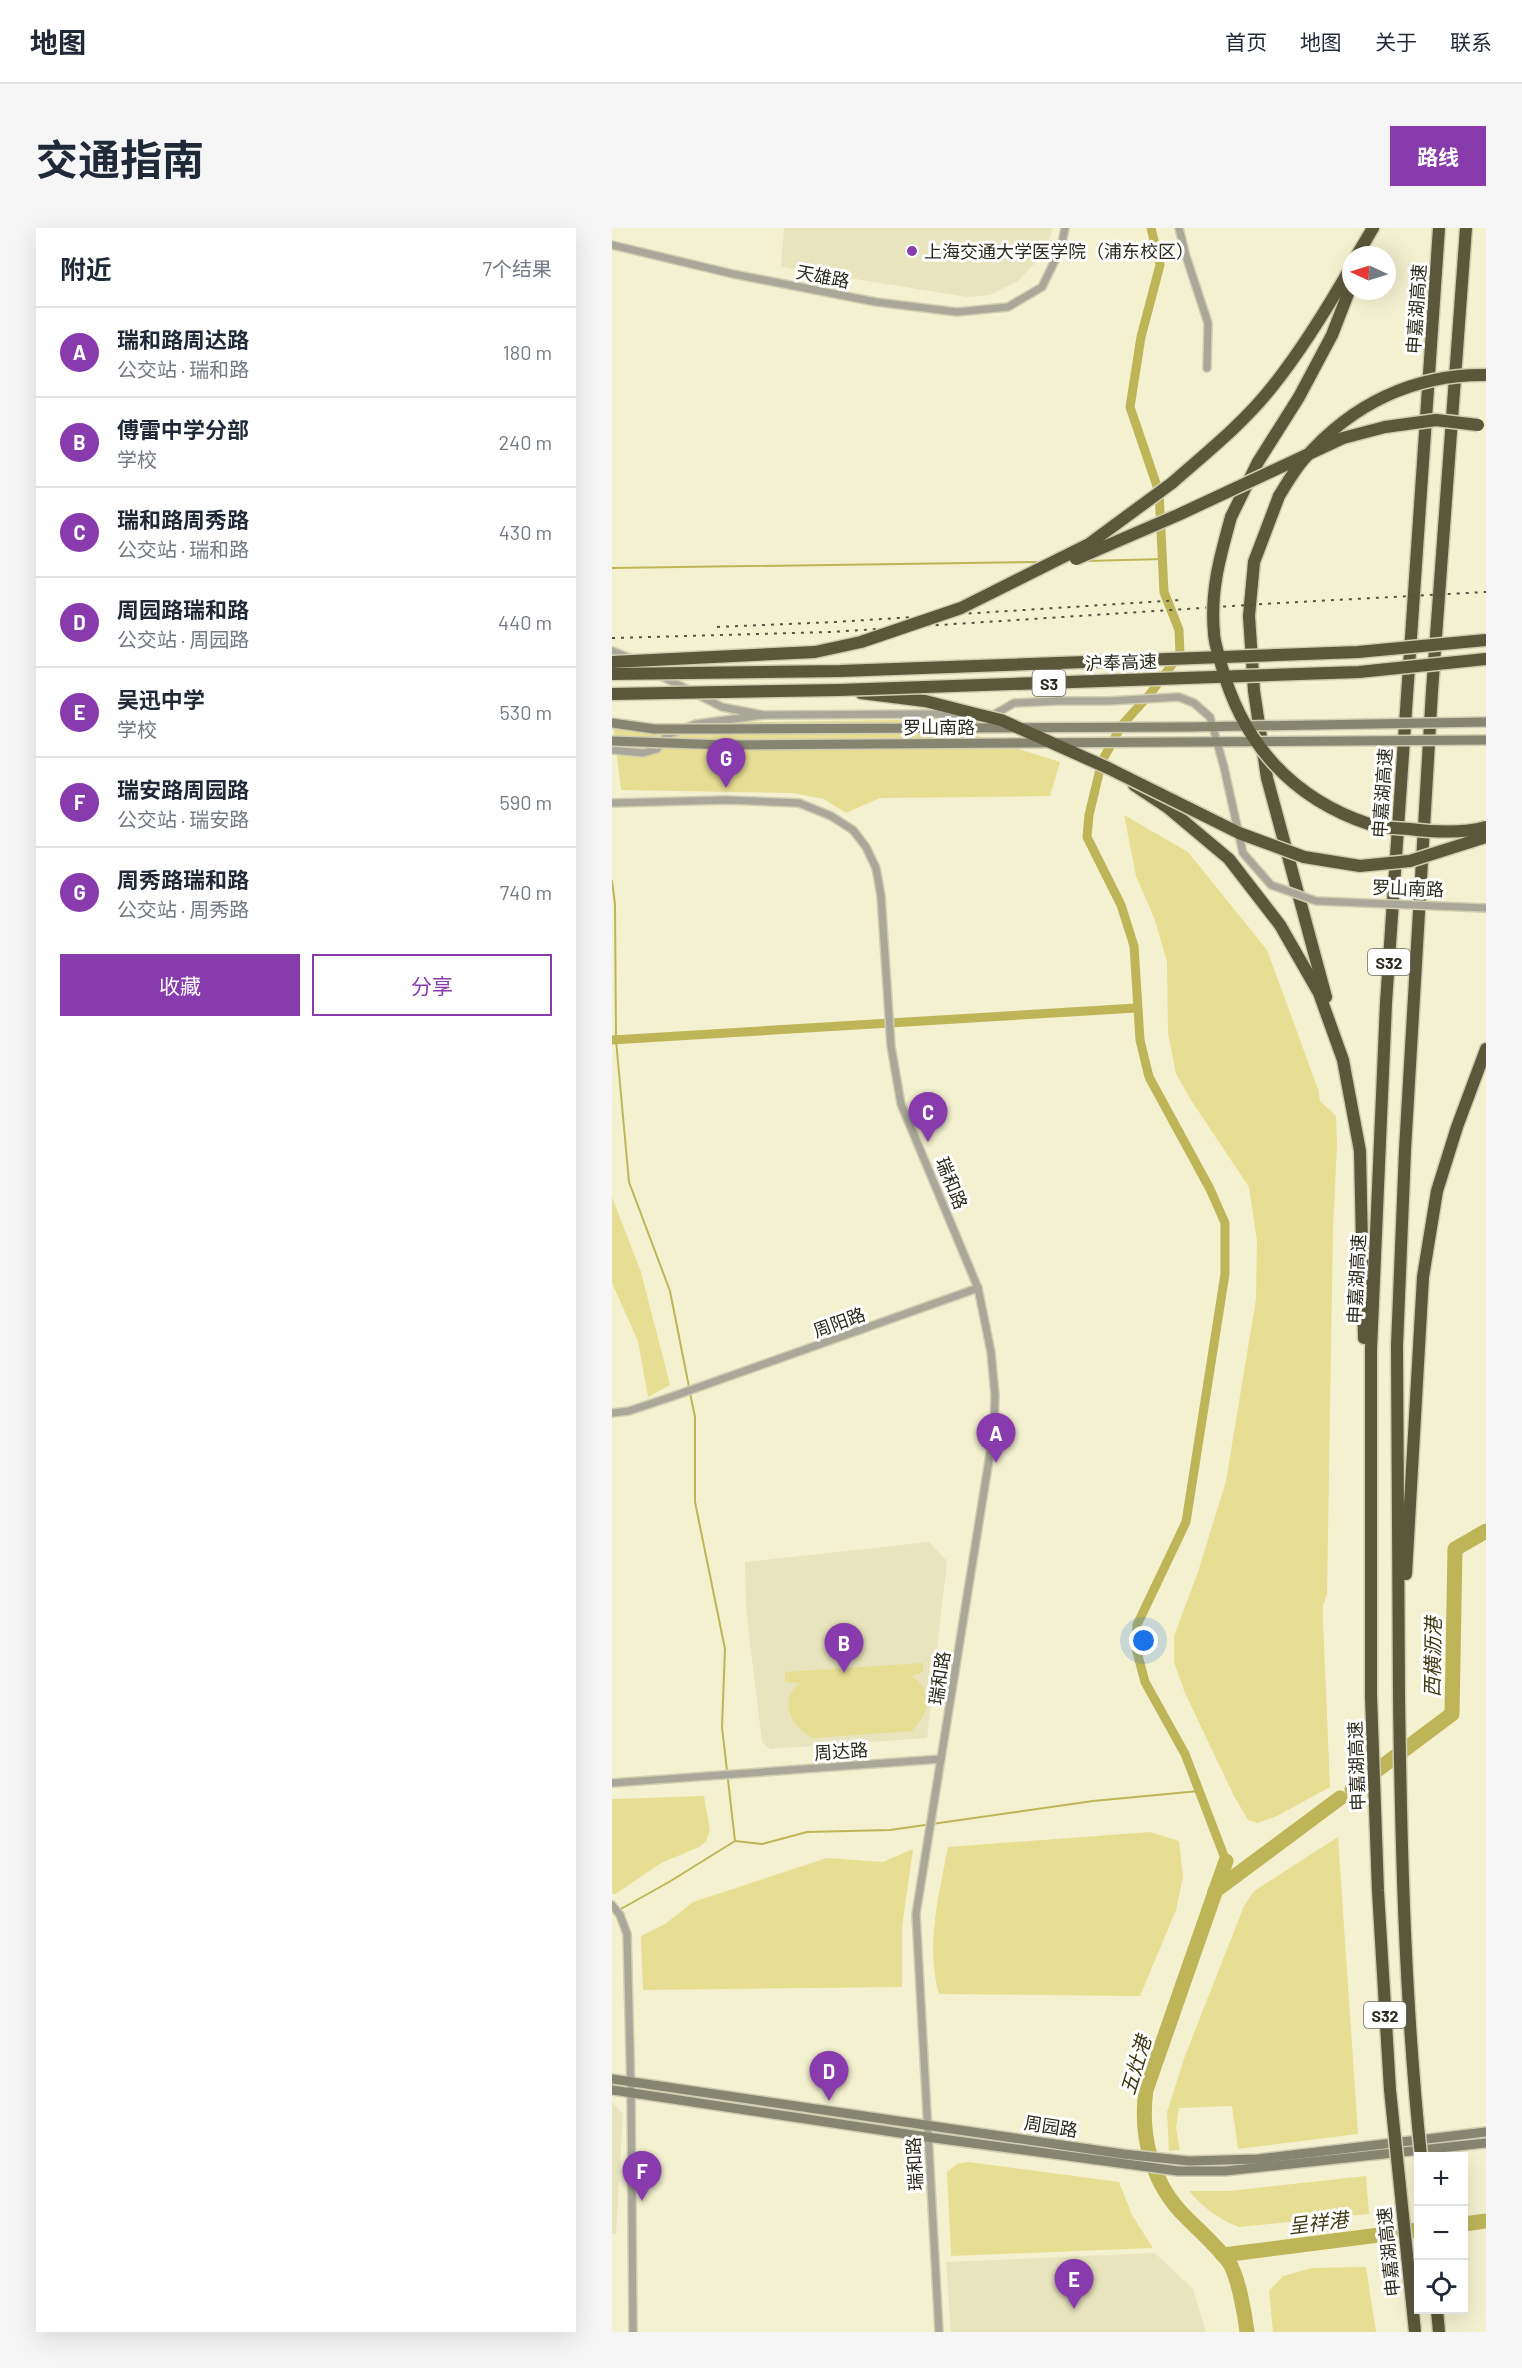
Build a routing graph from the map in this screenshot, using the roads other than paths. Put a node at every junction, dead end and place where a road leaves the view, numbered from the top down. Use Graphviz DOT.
graph roads {
  1 [pos="1065,228"];
  2 [pos="1179,228"];
  3 [pos="1373,228"];
  4 [pos="1439,228"];
  5 [pos="1466,228"];
  6 [pos="613,245"];
  7 [pos="1363,246"];
  8 [pos="1366,246"];
  9 [pos="1342,283"];
  10 [pos="1346,300"];
  11 [pos="1207,368"];
  12 [pos="1486,375"];
  13 [pos="1486,427"];
  14 [pos="961,608"];
  15 [pos="1486,640"];
  16 [pos="612,651"];
  17 [pos="1486,659"];
  18 [pos="612,662"];
  19 [pos="612,674"];
  20 [pos="839,690"];
  21 [pos="612,694"];
  22 [pos="763,715"];
  23 [pos="1486,722"];
  24 [pos="612,723"];
  25 [pos="1486,740"];
  26 [pos="612,741"];
  27 [pos="612,750"];
  28 [pos="1107,768"];
  29 [pos="614,803"];
  30 [pos="1486,827"];
  31 [pos="1486,837"];
  32 [pos="1486,908"];
  33 [pos="1486,1049"];
  34 [pos="1343,1060"];
  35 [pos="978,1288"];
  36 [pos="612,1413"];
  37 [pos="1399,1695"];
  38 [pos="1371,1696"];
  39 [pos="941,1759"];
  40 [pos="612,1783"];
  41 [pos="612,1905"];
  42 [pos="612,2079"];
  43 [pos="631,2081"];
  44 [pos="612,2090"];
  45 [pos="632,2092"];
  46 [pos="926,2123"];
  47 [pos="1486,2132"];
  48 [pos="927,2137"];
  49 [pos="1486,2143"];
  50 [pos="1420,2152"];
  51 [pos="1437,2314"];
  52 [pos="633,2332"];
  53 [pos="939,2332"];
  54 [pos="1415,2332"];
  55 [pos="1439,2332"];
  1 -- 6 [label="street, 天雄路"];
  2 -- 11 [label="street"];
  3 -- 7 [label="highway"];
  3 -- 8 [label="highway"];
  4 -- 38 [label="highway, 申嘉湖高速 / S32"];
  5 -- 37 [label="highway, S32"];
  9 -- 14 [label="highway, bridge"];
  10 -- 30 [label="highway, bridge"];
  12 -- 34 [label="highway, bridge"];
  13 -- 14 [label="highway, bridge"];
  14 -- 18 [label="highway, bridge"];
  15 -- 19 [label="highway, 沪奉高速 / S3, bridge"];
  16 -- 22 [label="street, 罗山南路"];
  17 -- 20 [label="highway, 沪奉高速 / S3, bridge"];
  20 -- 21 [label="highway, 沪奉高速 / S3, bridge"];
  20 -- 28 [label="highway, bridge"];
  22 -- 27 [label="street, 罗山南路"];
  22 -- 32 [label="street, 罗山南路, bridge"];
  23 -- 24 [label="street, 罗山南路, bridge"];
  25 -- 26 [label="street, 罗山南路, bridge"];
  28 -- 31 [label="highway, bridge"];
  28 -- 34 [label="highway, bridge"];
  29 -- 35 [label="street, 瑞和路"];
  33 -- 37 [label="highway"];
  34 -- 38 [label="highway"];
  35 -- 36 [label="street, 周阳路"];
  35 -- 39 [label="street, 瑞和路"];
  37 -- 50 [label="highway, S32, bridge"];
  38 -- 54 [label="highway, 申嘉湖高速 / S32, bridge"];
  39 -- 40 [label="street, 周达路"];
  39 -- 46 [label="street, 瑞和路"];
  41 -- 43 [label="street"];
  42 -- 43 [label="street, 周园路"];
  43 -- 45 [label="street"];
  43 -- 46 [label="street, 周园路"];
  44 -- 45 [label="street, 周园路"];
  45 -- 48 [label="street, 周园路"];
  45 -- 52 [label="street"];
  46 -- 47 [label="street, 周园路"];
  46 -- 48 [label="street, 瑞和路"];
  48 -- 49 [label="street, 周园路"];
  48 -- 53 [label="street, 瑞和路"];
  51 -- 55 [label="highway"];
}
